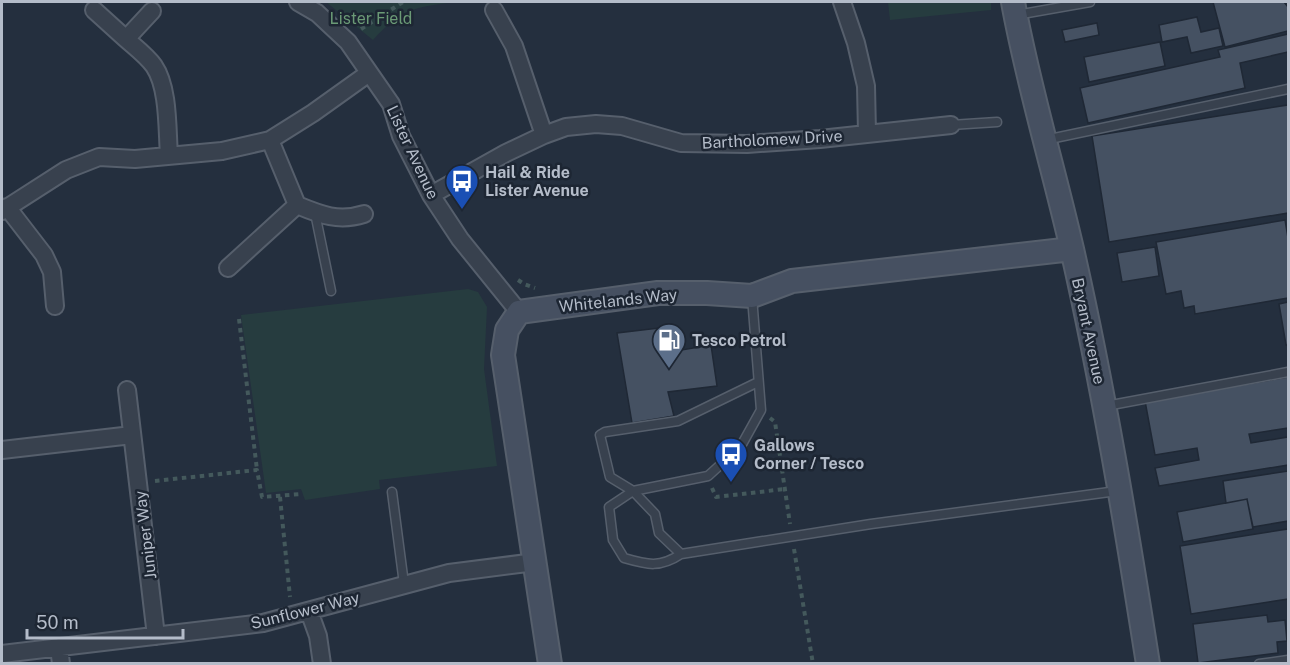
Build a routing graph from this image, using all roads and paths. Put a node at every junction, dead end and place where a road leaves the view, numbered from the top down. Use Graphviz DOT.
graph roads {
  1 [pos="298,2"];
  2 [pos="403,2"];
  3 [pos="842,2"];
  4 [pos="1090,2"];
  5 [pos="1014,9"];
  6 [pos="93,10"];
  7 [pos="494,10"];
  8 [pos="152,11"];
  9 [pos="126,39"];
  10 [pos="348,42"];
  11 [pos="369,73"];
  12 [pos="1288,89"];
  13 [pos="998,122"];
  14 [pos="951,126"];
  15 [pos="867,133"];
  16 [pos="544,135"];
  17 [pos="270,140"];
  18 [pos="1045,140"];
  19 [pos="169,155"];
  20 [pos="431,195"];
  21 [pos="297,205"];
  22 [pos="4,209"];
  23 [pos="315,213"];
  24 [pos="364,214"];
  25 [pos="1072,249"];
  26 [pos="228,268"];
  27 [pos="516,278"];
  28 [pos="542,289"];
  29 [pos="331,291"];
  30 [pos="752,297"];
  31 [pos="55,306"];
  32 [pos="519,312"];
  33 [pos="239,319"];
  34 [pos="1288,372"];
  35 [pos="758,382"];
  36 [pos="127,390"];
  37 [pos="1106,406"];
  38 [pos="132,435"];
  39 [pos="2,450"];
  40 [pos="257,470"];
  41 [pos="708,476"];
  42 [pos="138,483"];
  43 [pos="785,489"];
  44 [pos="1121,490"];
  45 [pos="633,491"];
  46 [pos="392,492"];
  47 [pos="302,494"];
  48 [pos="280,497"];
  49 [pos="681,554"];
  50 [pos="535,562"];
  51 [pos="404,584"];
  52 [pos="309,610"];
  53 [pos="292,616"];
  54 [pos="156,636"];
  55 [pos="2,654"];
  56 [pos="60,655"];
  57 [pos="1288,660"];
  58 [pos="322,663"];
  59 [pos="550,663"];
  60 [pos="1148,663"];
  61 [pos="1258,663"];
  1 -- 10 [label="street, Lister Avenue"];
  2 -- 10 [label="path"];
  3 -- 15 [label="street"];
  4 -- 5 [label="lane"];
  5 -- 18 [label="street, Bryant Avenue"];
  6 -- 9 [label="street"];
  7 -- 16 [label="street"];
  8 -- 9 [label="street"];
  9 -- 19 [label="street"];
  10 -- 11 [label="street, Lister Avenue"];
  11 -- 17 [label="street"];
  11 -- 20 [label="street, Lister Avenue"];
  12 -- 18 [label="lane"];
  13 -- 14 [label="lane"];
  14 -- 15 [label="street, Bartholomew Drive"];
  15 -- 16 [label="street, Bartholomew Drive"];
  16 -- 20 [label="street, Bartholomew Drive"];
  17 -- 19 [label="street"];
  17 -- 21 [label="street"];
  18 -- 25 [label="street, Bryant Avenue"];
  19 -- 22 [label="street"];
  20 -- 32 [label="street, Lister Avenue"];
  21 -- 23 [label="street"];
  21 -- 26 [label="street"];
  22 -- 31 [label="street"];
  23 -- 24 [label="street"];
  23 -- 29 [label="lane"];
  25 -- 30 [label="street, Whitelands Way"];
  25 -- 37 [label="street, Bryant Avenue"];
  27 -- 28 [label="path"];
  30 -- 32 [label="street, Whitelands Way"];
  30 -- 35 [label="lane"];
  32 -- 50 [label="street"];
  33 -- 40 [label="path"];
  34 -- 37 [label="lane"];
  35 -- 41 [label="lane"];
  35 -- 45 [label="lane"];
  36 -- 38 [label="street, Juniper Way"];
  37 -- 44 [label="street, Bryant Avenue"];
  38 -- 39 [label="street"];
  38 -- 42 [label="street, Juniper Way"];
  40 -- 42 [label="path"];
  40 -- 48 [label="path"];
  41 -- 43 [label="path"];
  41 -- 45 [label="lane"];
  42 -- 54 [label="street, Juniper Way"];
  44 -- 49 [label="lane"];
  44 -- 60 [label="street, Bryant Avenue"];
  45 -- 49 [label="lane"];
  45 -- 49 [label="lane"];
  46 -- 51 [label="lane"];
  47 -- 48 [label="path"];
  48 -- 53 [label="path"];
  50 -- 51 [label="street, Sunflower Way"];
  50 -- 59 [label="street"];
  51 -- 52 [label="street, Sunflower Way"];
  52 -- 53 [label="street, Sunflower Way"];
  52 -- 58 [label="street"];
  53 -- 54 [label="street, Sunflower Way"];
  54 -- 56 [label="street, Sunflower Way"];
  55 -- 56 [label="street, Sunflower Way"];
  57 -- 61 [label="lane"];
}
